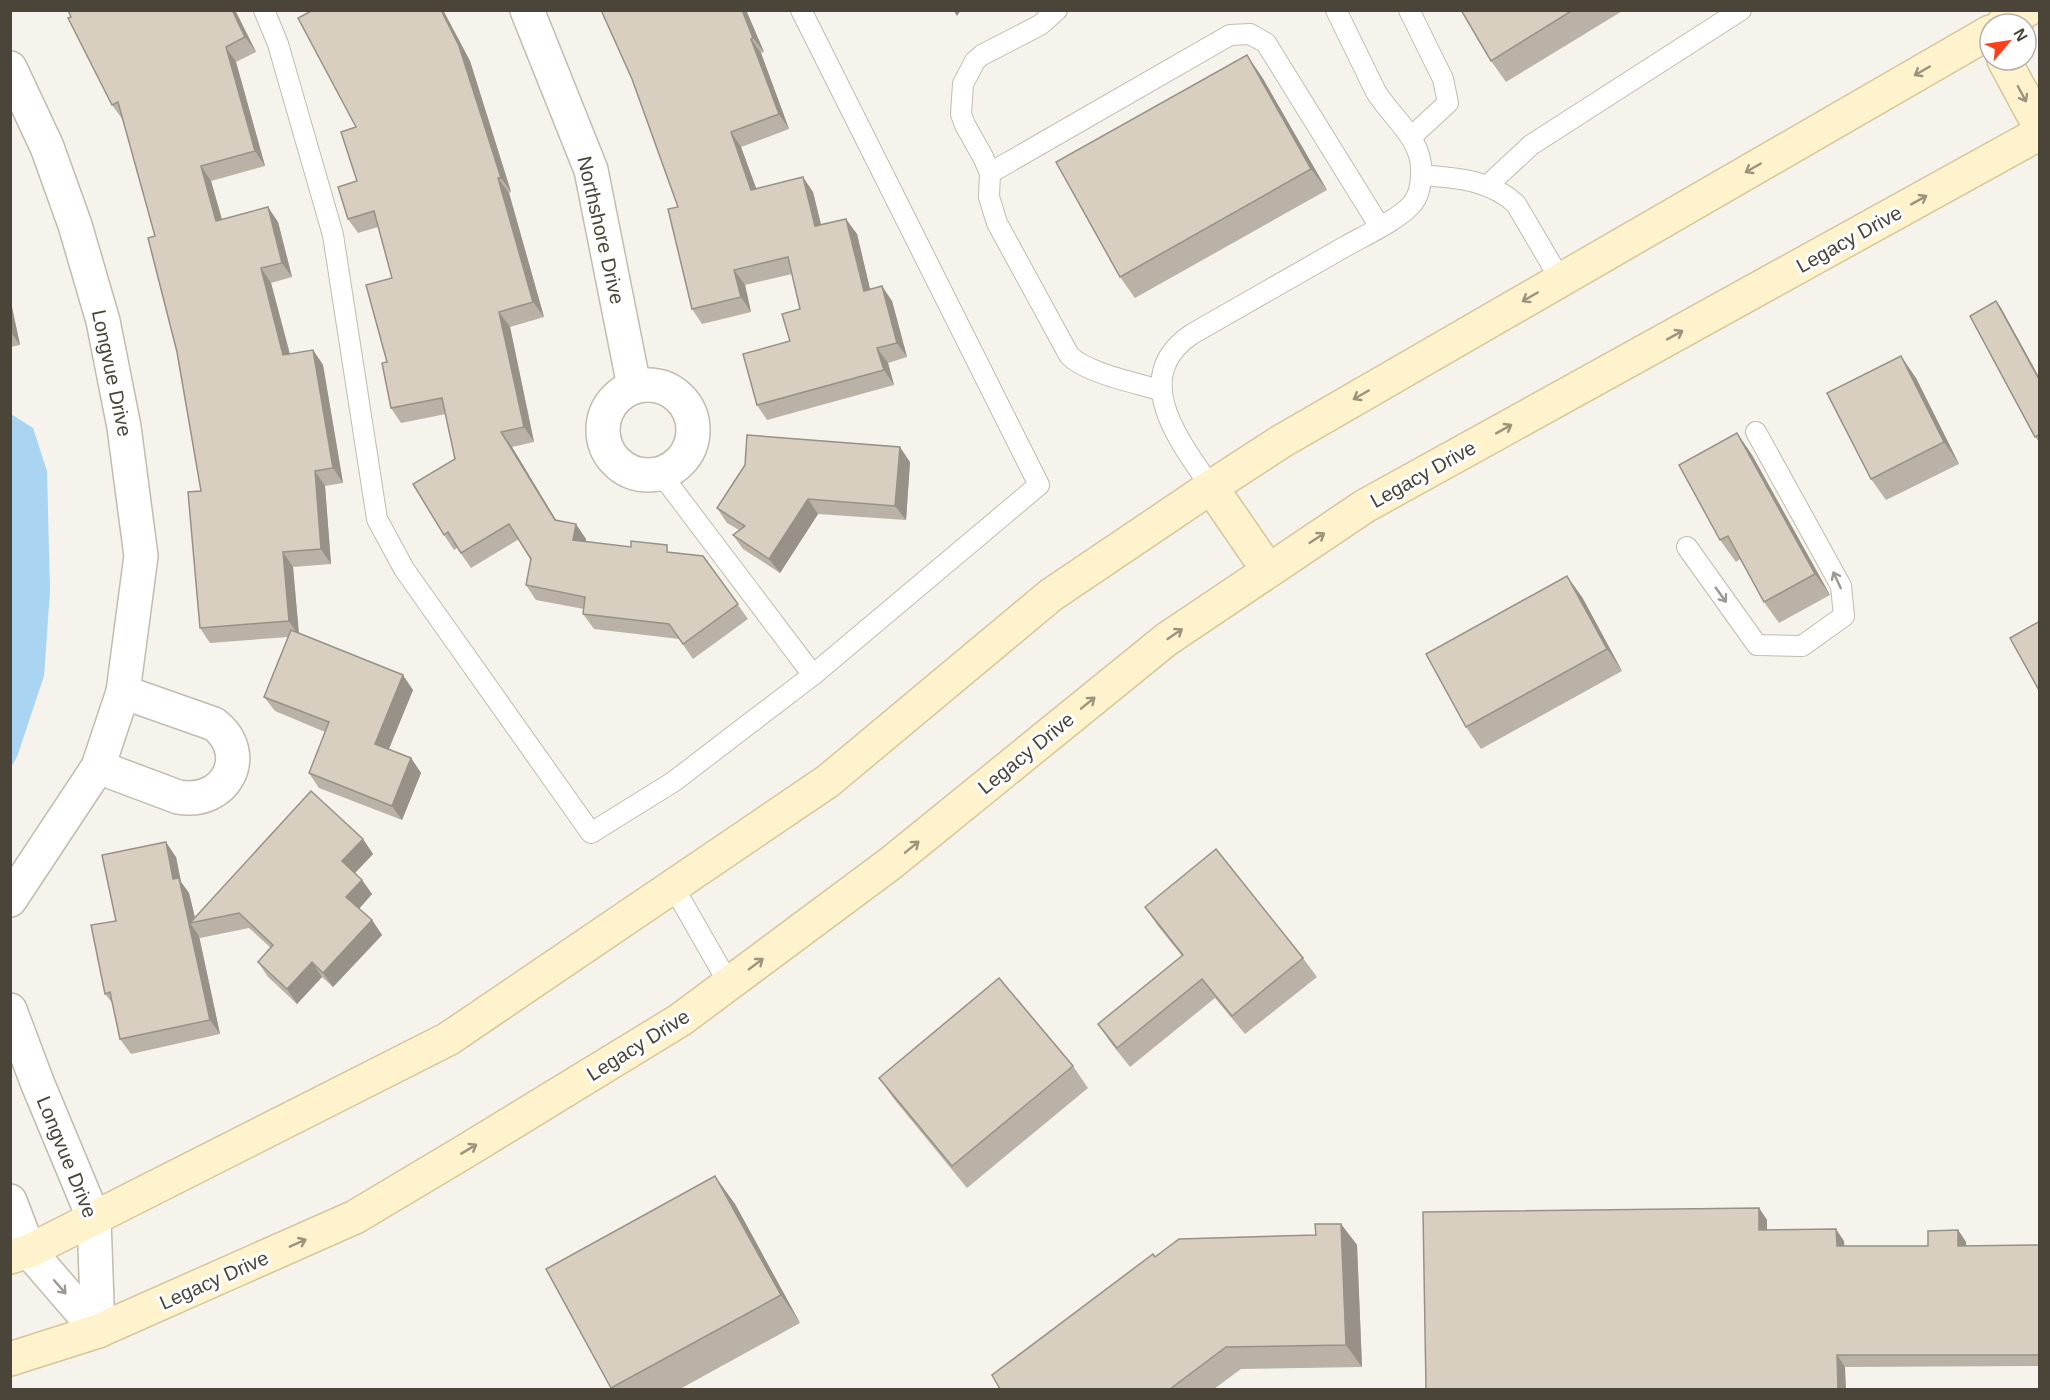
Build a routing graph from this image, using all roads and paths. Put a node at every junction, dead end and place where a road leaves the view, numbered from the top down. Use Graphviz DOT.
graph roads {
  1 [pos="264,10"];
  2 [pos="527,10"];
  3 [pos="801,10"];
  4 [pos="1057,10"];
  5 [pos="1336,10"];
  6 [pos="1409,10"];
  7 [pos="1741,10"];
  8 [pos="1978,39"];
  9 [pos="10,68"];
  10 [pos="2010,72"];
  11 [pos="2040,128"];
  12 [pos="2040,133"];
  13 [pos="1411,137"];
  14 [pos="990,173"];
  15 [pos="1421,175"];
  16 [pos="1488,185"];
  17 [pos="1380,227"];
  18 [pos="1560,279"];
  19 [pos="634,386"];
  20 [pos="1162,391"];
  21 [pos="1756,432"];
  22 [pos="662,474"];
  23 [pos="1210,487"];
  24 [pos="1687,547"];
  25 [pos="1268,570"];
  26 [pos="813,675"];
  27 [pos="123,692"];
  28 [pos="98,767"];
  29 [pos="673,886"];
  30 [pos="10,900"];
  31 [pos="729,984"];
  32 [pos="10,1010"];
  33 [pos="18,1055"];
  34 [pos="10,1201"];
  35 [pos="94,1219"];
  36 [pos="20,1254"];
  37 [pos="98,1331"];
  38 [pos="10,1359"];
  1 -- 26 [label="lane"];
  2 -- 19 [label="street, Northshore Drive"];
  3 -- 26 [label="lane"];
  4 -- 14 [label="lane"];
  5 -- 13 [label="lane"];
  6 -- 13 [label="lane"];
  7 -- 16 [label="lane"];
  8 -- 18 [label="main road, one-way"];
  9 -- 27 [label="street, Longvue Drive"];
  10 -- 11 [label="main road, one-way"];
  25 -- 12 [label="main road, Legacy Drive, one-way"];
  13 -- 15 [label="lane"];
  14 -- 17 [label="lane"];
  14 -- 20 [label="lane"];
  15 -- 16 [label="lane"];
  15 -- 17 [label="lane"];
  16 -- 18 [label="lane"];
  17 -- 20 [label="lane"];
  18 -- 23 [label="main road, one-way"];
  19 -- 22 [label="street"];
  19 -- 22 [label="street"];
  20 -- 23 [label="lane"];
  24 -- 21 [label="lane, one-way"];
  22 -- 26 [label="lane"];
  23 -- 25 [label="main road"];
  23 -- 29 [label="main road"];
  31 -- 25 [label="main road, Legacy Drive, one-way"];
  27 -- 28 [label="street, Longvue Drive"];
  27 -- 28 [label="street"];
  28 -- 30 [label="street, Longvue Drive"];
  29 -- 31 [label="lane"];
  29 -- 35 [label="main road"];
  37 -- 31 [label="main road, Legacy Drive, one-way"];
  32 -- 33 [label="street, Longvue Drive"];
  33 -- 35 [label="street, Longvue Drive"];
  34 -- 36 [label="street"];
  35 -- 36 [label="main road"];
  35 -- 37 [label="street, Longvue Drive"];
  36 -- 37 [label="street, one-way"];
  37 -- 38 [label="main road, Legacy Drive"];
}
